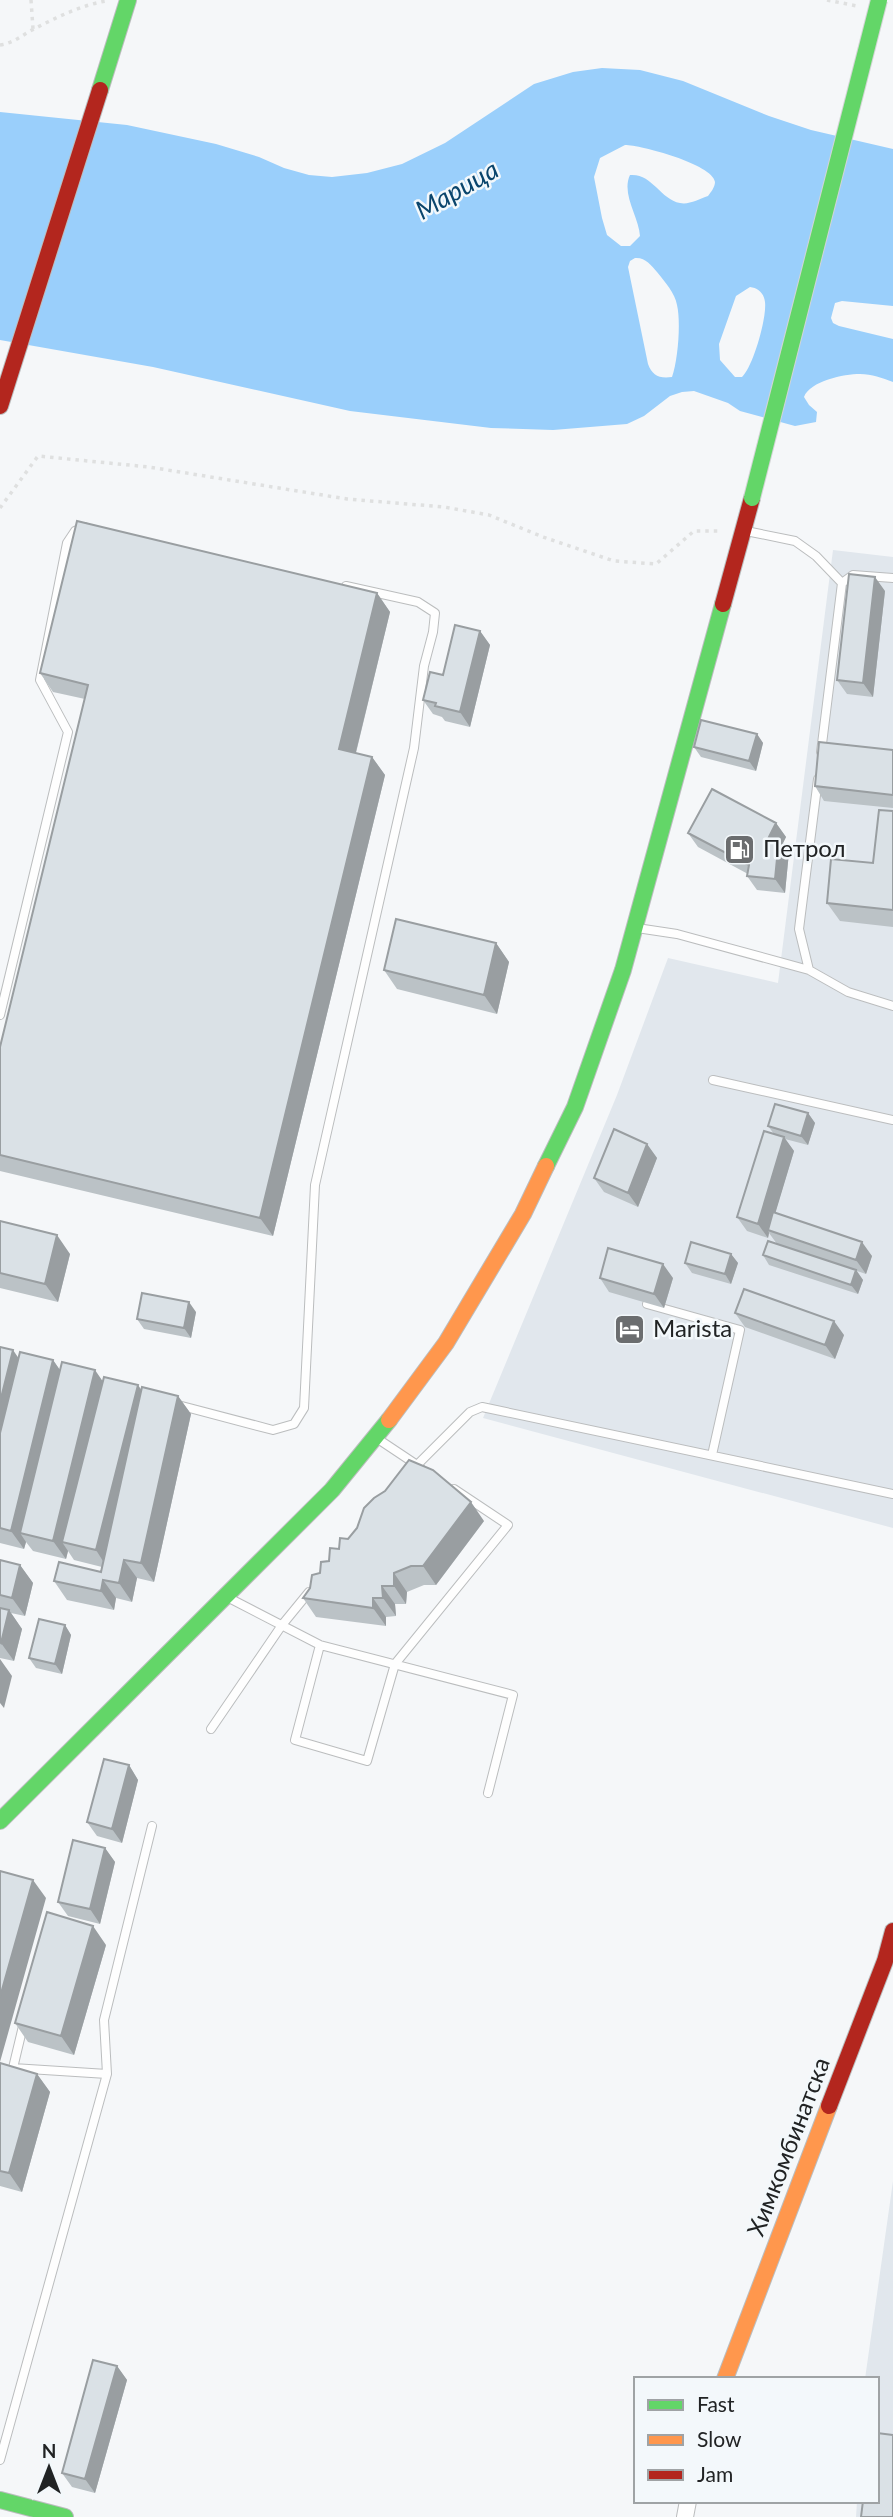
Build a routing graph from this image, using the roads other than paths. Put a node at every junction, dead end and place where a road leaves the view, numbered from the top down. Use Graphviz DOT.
graph roads {
  1 [pos="128,0"];
  2 [pos="879,0"];
  3 [pos="1,402"];
  4 [pos="100,529"];
  5 [pos="743,531"];
  6 [pos="893,578"];
  7 [pos="842,583"];
  8 [pos="339,584"];
  9 [pos="634,928"];
  10 [pos="809,971"];
  11 [pos="893,1006"];
  12 [pos="0,1015"];
  13 [pos="713,1080"];
  14 [pos="893,1120"];
  15 [pos="647,1304"];
  16 [pos="169,1403"];
  17 [pos="375,1438"];
  18 [pos="712,1455"];
  19 [pos="416,1464"];
  20 [pos="428,1472"];
  21 [pos="407,1475"];
  22 [pos="451,1487"];
  23 [pos="893,1494"];
  24 [pos="318,1582"];
  25 [pos="225,1596"];
  26 [pos="282,1625"];
  27 [pos="320,1645"];
  28 [pos="395,1664"];
  29 [pos="211,1729"];
  30 [pos="488,1793"];
  31 [pos="0,1821"];
  32 [pos="152,1826"];
  33 [pos="893,1931"];
  34 [pos="26,2014"];
  35 [pos="13,2068"];
  36 [pos="107,2074"];
  37 [pos="0,2083"];
  38 [pos="726,2377"];
  39 [pos="0,2460"];
  40 [pos="0,2500"];
  41 [pos="65,2517"];
  1 -- 3 [label="main road"];
  2 -- 5 [label="main road, bridge"];
  4 -- 12 [label="lane"];
  5 -- 7 [label="lane"];
  5 -- 9 [label="main road"];
  6 -- 7 [label="lane"];
  7 -- 10 [label="lane"];
  8 -- 16 [label="lane"];
  9 -- 10 [label="lane"];
  9 -- 17 [label="main road"];
  10 -- 11 [label="lane"];
  13 -- 14 [label="lane"];
  15 -- 18 [label="lane"];
  17 -- 19 [label="lane"];
  17 -- 25 [label="main road"];
  18 -- 19 [label="lane"];
  18 -- 23 [label="lane"];
  19 -- 20 [label="lane"];
  19 -- 21 [label="lane"];
  22 -- 28 [label="lane"];
  24 -- 26 [label="lane"];
  25 -- 26 [label="lane"];
  25 -- 31 [label="main road"];
  26 -- 27 [label="lane"];
  26 -- 29 [label="lane"];
  27 -- 28 [label="lane"];
  27 -- 28 [label="lane"];
  28 -- 30 [label="lane"];
  32 -- 36 [label="lane"];
  33 -- 38 [label="main road, Химкомбинатска"];
  34 -- 35 [label="lane"];
  35 -- 36 [label="lane"];
  35 -- 37 [label="lane"];
  36 -- 39 [label="lane"];
  40 -- 41 [label="main road"];
}
